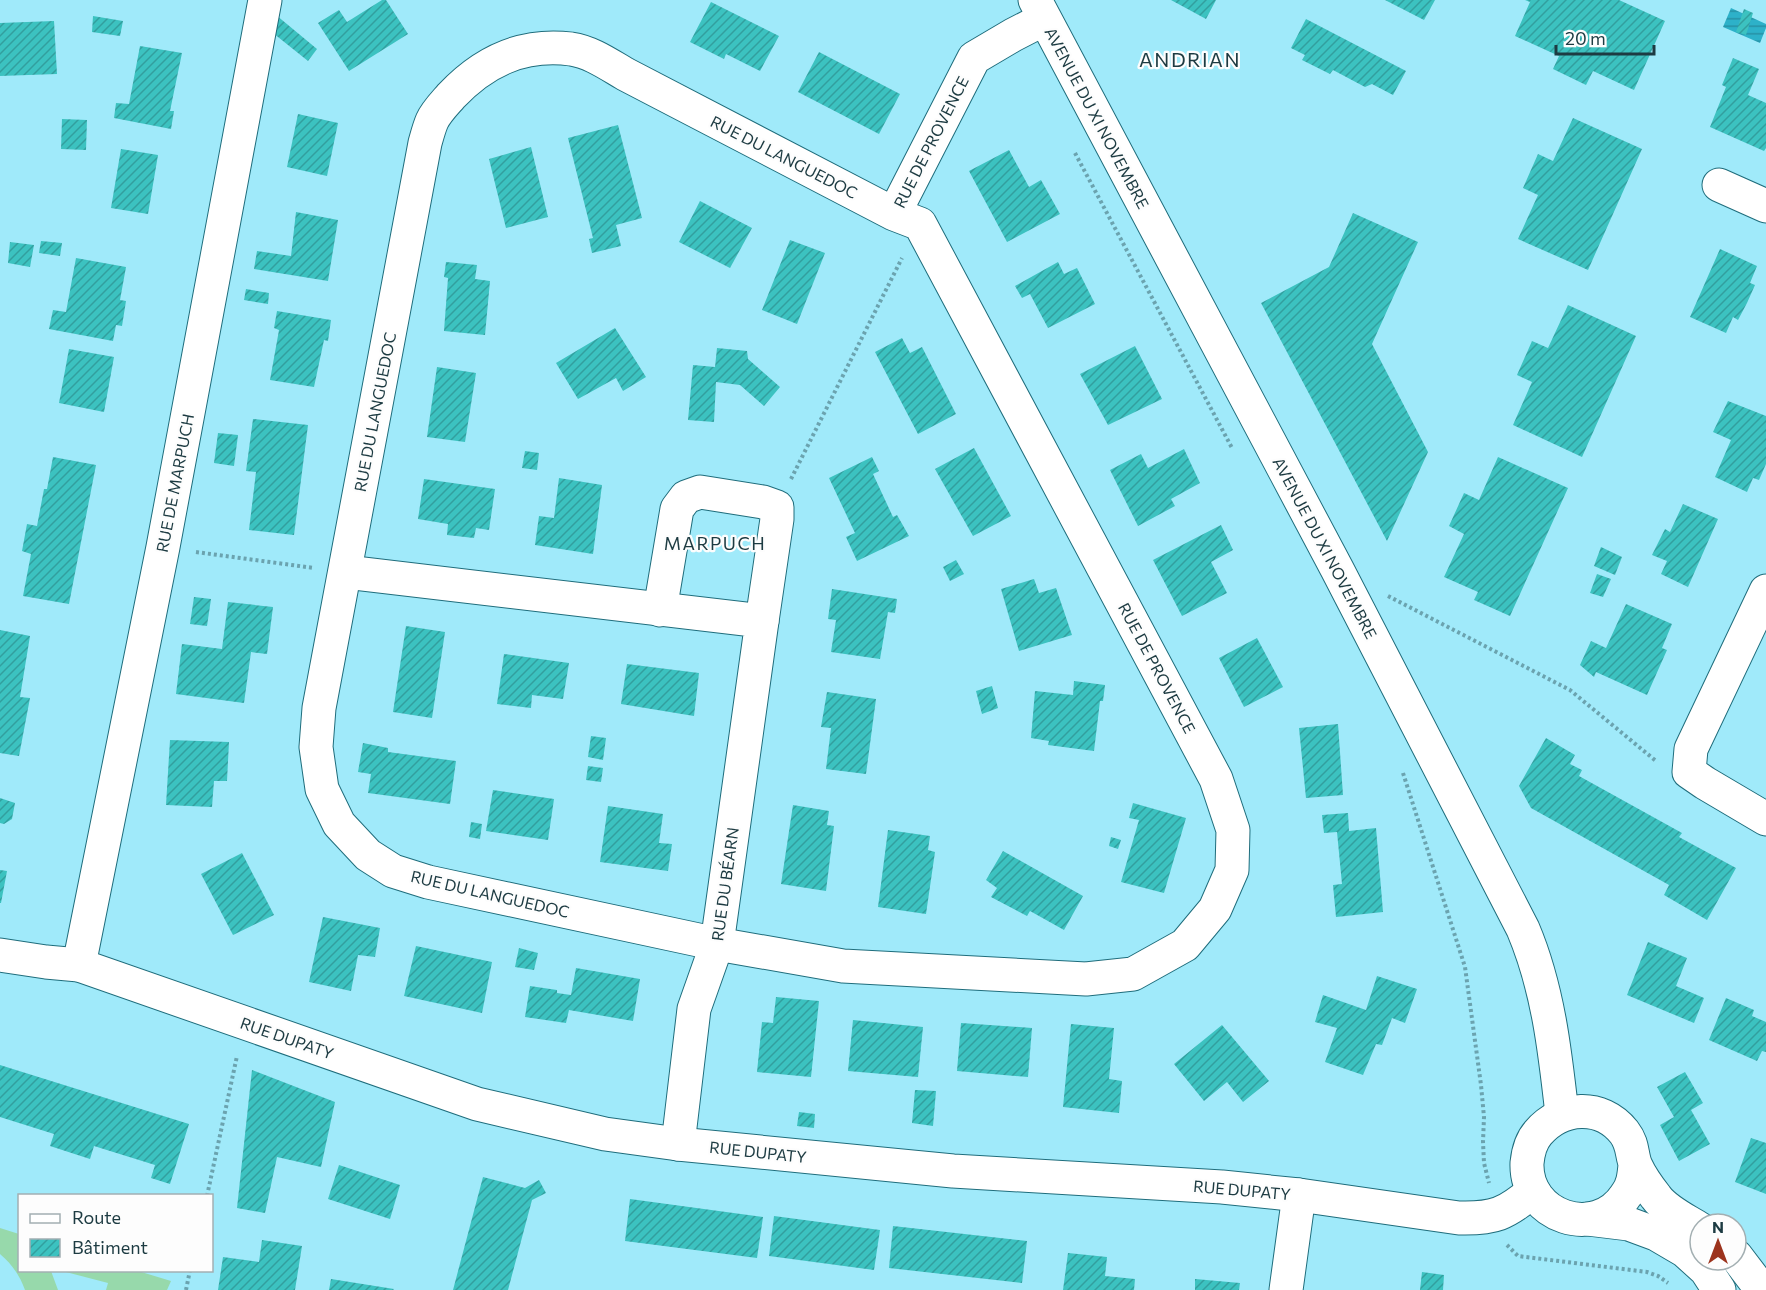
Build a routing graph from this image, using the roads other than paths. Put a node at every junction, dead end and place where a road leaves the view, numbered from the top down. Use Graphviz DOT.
graph roads {
  1 [pos="265,0"];
  2 [pos="1040,10"];
  3 [pos="1719,186"];
  4 [pos="1766,206"];
  5 [pos="907,219"];
  6 [pos="346,572"];
  7 [pos="1766,591"];
  8 [pos="660,610"];
  9 [pos="762,621"];
  10 [pos="1766,819"];
  11 [pos="717,944"];
  12 [pos="0,955"];
  13 [pos="79,965"];
  14 [pos="1562,1114"];
  15 [pos="678,1144"];
  16 [pos="1635,1165"];
  17 [pos="1533,1191"];
  18 [pos="1299,1196"];
  19 [pos="1588,1219"];
  20 [pos="1688,1222"];
  21 [pos="1748,1272"];
  22 [pos="1286,1290"];
  23 [pos="1719,1290"];
  24 [pos="1760,1290"];
  1 -- 13 [label="street, RUE DE MARPUCH"];
  2 -- 5 [label="street, RUE DE PROVENCE"];
  2 -- 14 [label="street, AVENUE DU XI NOVEMBRE"];
  3 -- 4 [label="street"];
  5 -- 6 [label="street, RUE DU LANGUEDOC"];
  5 -- 11 [label="street, RUE DE PROVENCE"];
  6 -- 8 [label="street"];
  6 -- 11 [label="street, RUE DU LANGUEDOC"];
  7 -- 10 [label="street"];
  8 -- 9 [label="street"];
  8 -- 9 [label="street, RUE DU BÉARN"];
  9 -- 11 [label="street, RUE DU BÉARN"];
  11 -- 15 [label="street, RUE DU BÉARN"];
  12 -- 13 [label="street, RUE DUPATY"];
  13 -- 15 [label="street, RUE DUPATY"];
  14 -- 16 [label="street"];
  14 -- 17 [label="street"];
  15 -- 18 [label="street, RUE DUPATY"];
  16 -- 19 [label="street"];
  16 -- 20 [label="street"];
  17 -- 18 [label="street, RUE DUPATY"];
  17 -- 19 [label="street"];
  18 -- 22 [label="street"];
  19 -- 23 [label="street"];
  21 -- 24 [label="street"];
}
